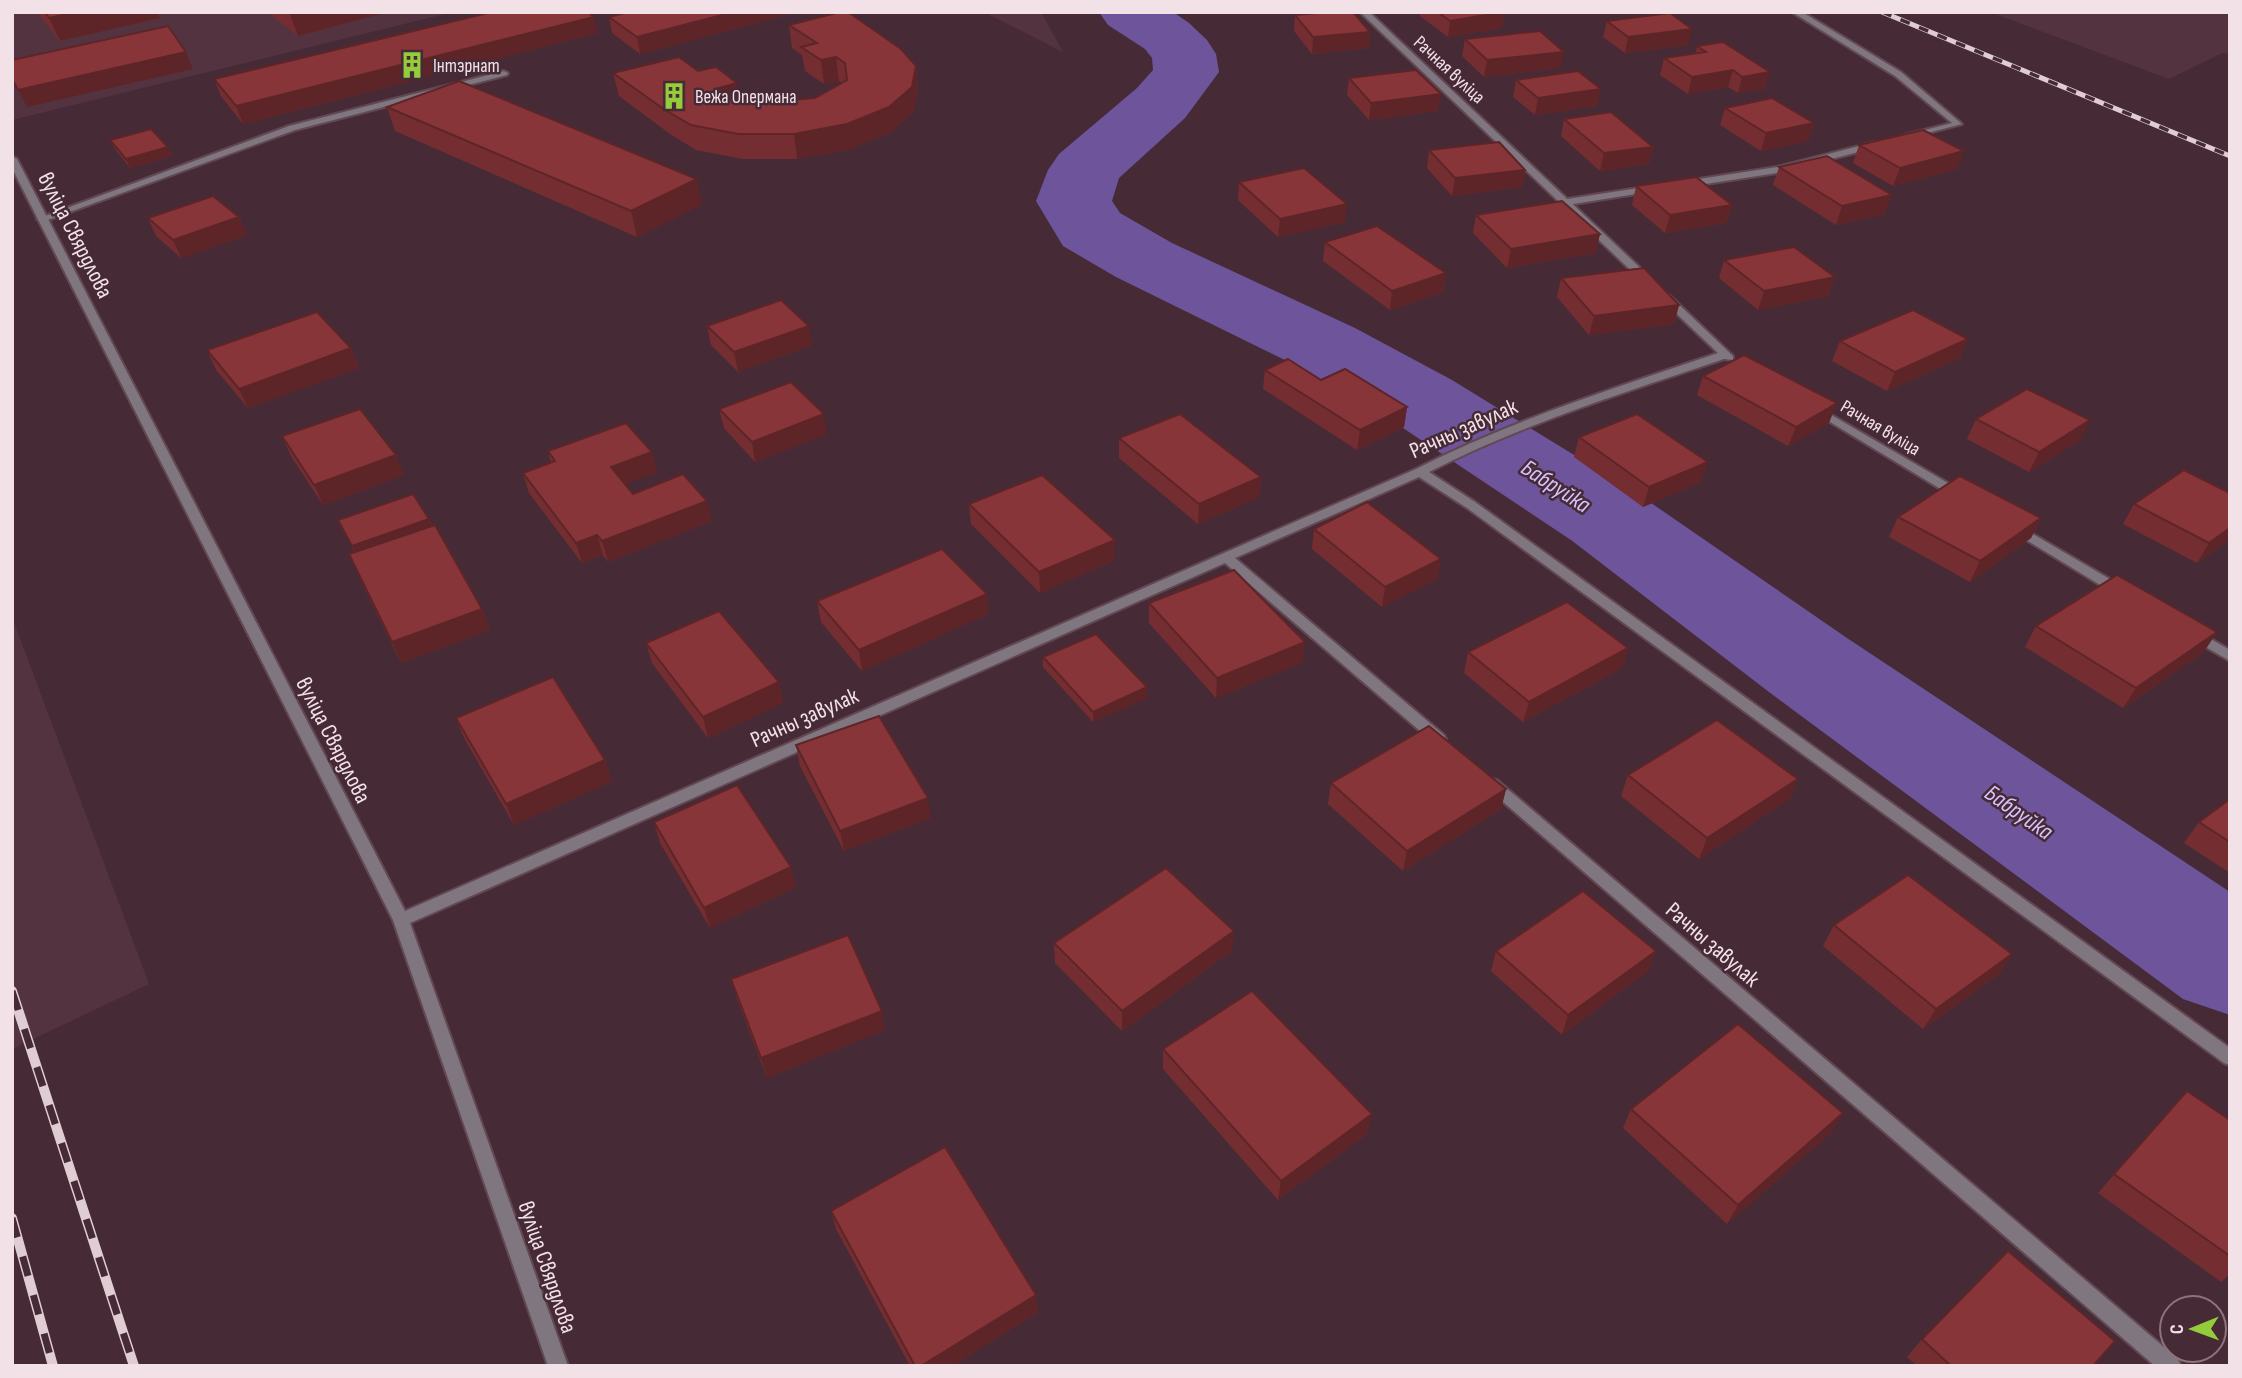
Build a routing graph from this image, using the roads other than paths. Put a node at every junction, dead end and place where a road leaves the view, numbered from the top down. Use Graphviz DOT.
graph roads {
  1 [pos="1364,12"];
  2 [pos="1796,12"];
  3 [pos="504,73"];
  4 [pos="1894,141"];
  5 [pos="1881,144"];
  6 [pos="12,159"];
  7 [pos="1672,186"];
  8 [pos="1659,188"];
  9 [pos="1567,202"];
  10 [pos="43,219"];
  11 [pos="1724,355"];
  12 [pos="1736,362"];
  13 [pos="1807,404"];
  14 [pos="1420,472"];
  15 [pos="1971,502"];
  16 [pos="2006,523"];
  17 [pos="1226,557"];
  18 [pos="2136,600"];
  19 [pos="2183,628"];
  20 [pos="2230,656"];
  21 [pos="1449,748"];
  22 [pos="1481,775"];
  23 [pos="401,920"];
  24 [pos="2230,1058"];
  25 [pos="558,1366"];
  26 [pos="2171,1366"];
  1 -- 9 [label="street, Рачная вуліца"];
  2 -- 4 [label="street"];
  3 -- 10 [label="street"];
  5 -- 7 [label="street"];
  6 -- 10 [label="street, вуліца Свярдлова"];
  8 -- 9 [label="street"];
  9 -- 11 [label="street, Рачная вуліца"];
  10 -- 23 [label="street, вуліца Свярдлова"];
  11 -- 12 [label="street, Рачная вуліца"];
  11 -- 14 [label="street, Рачны завулак"];
  13 -- 15 [label="street, Рачная вуліца"];
  14 -- 17 [label="street, Рачны завулак"];
  14 -- 24 [label="street"];
  16 -- 18 [label="street"];
  17 -- 21 [label="street"];
  17 -- 23 [label="street, Рачны завулак"];
  19 -- 20 [label="street"];
  22 -- 26 [label="street, Рачны завулак"];
  23 -- 25 [label="street, вуліца Свярдлова"];
}
